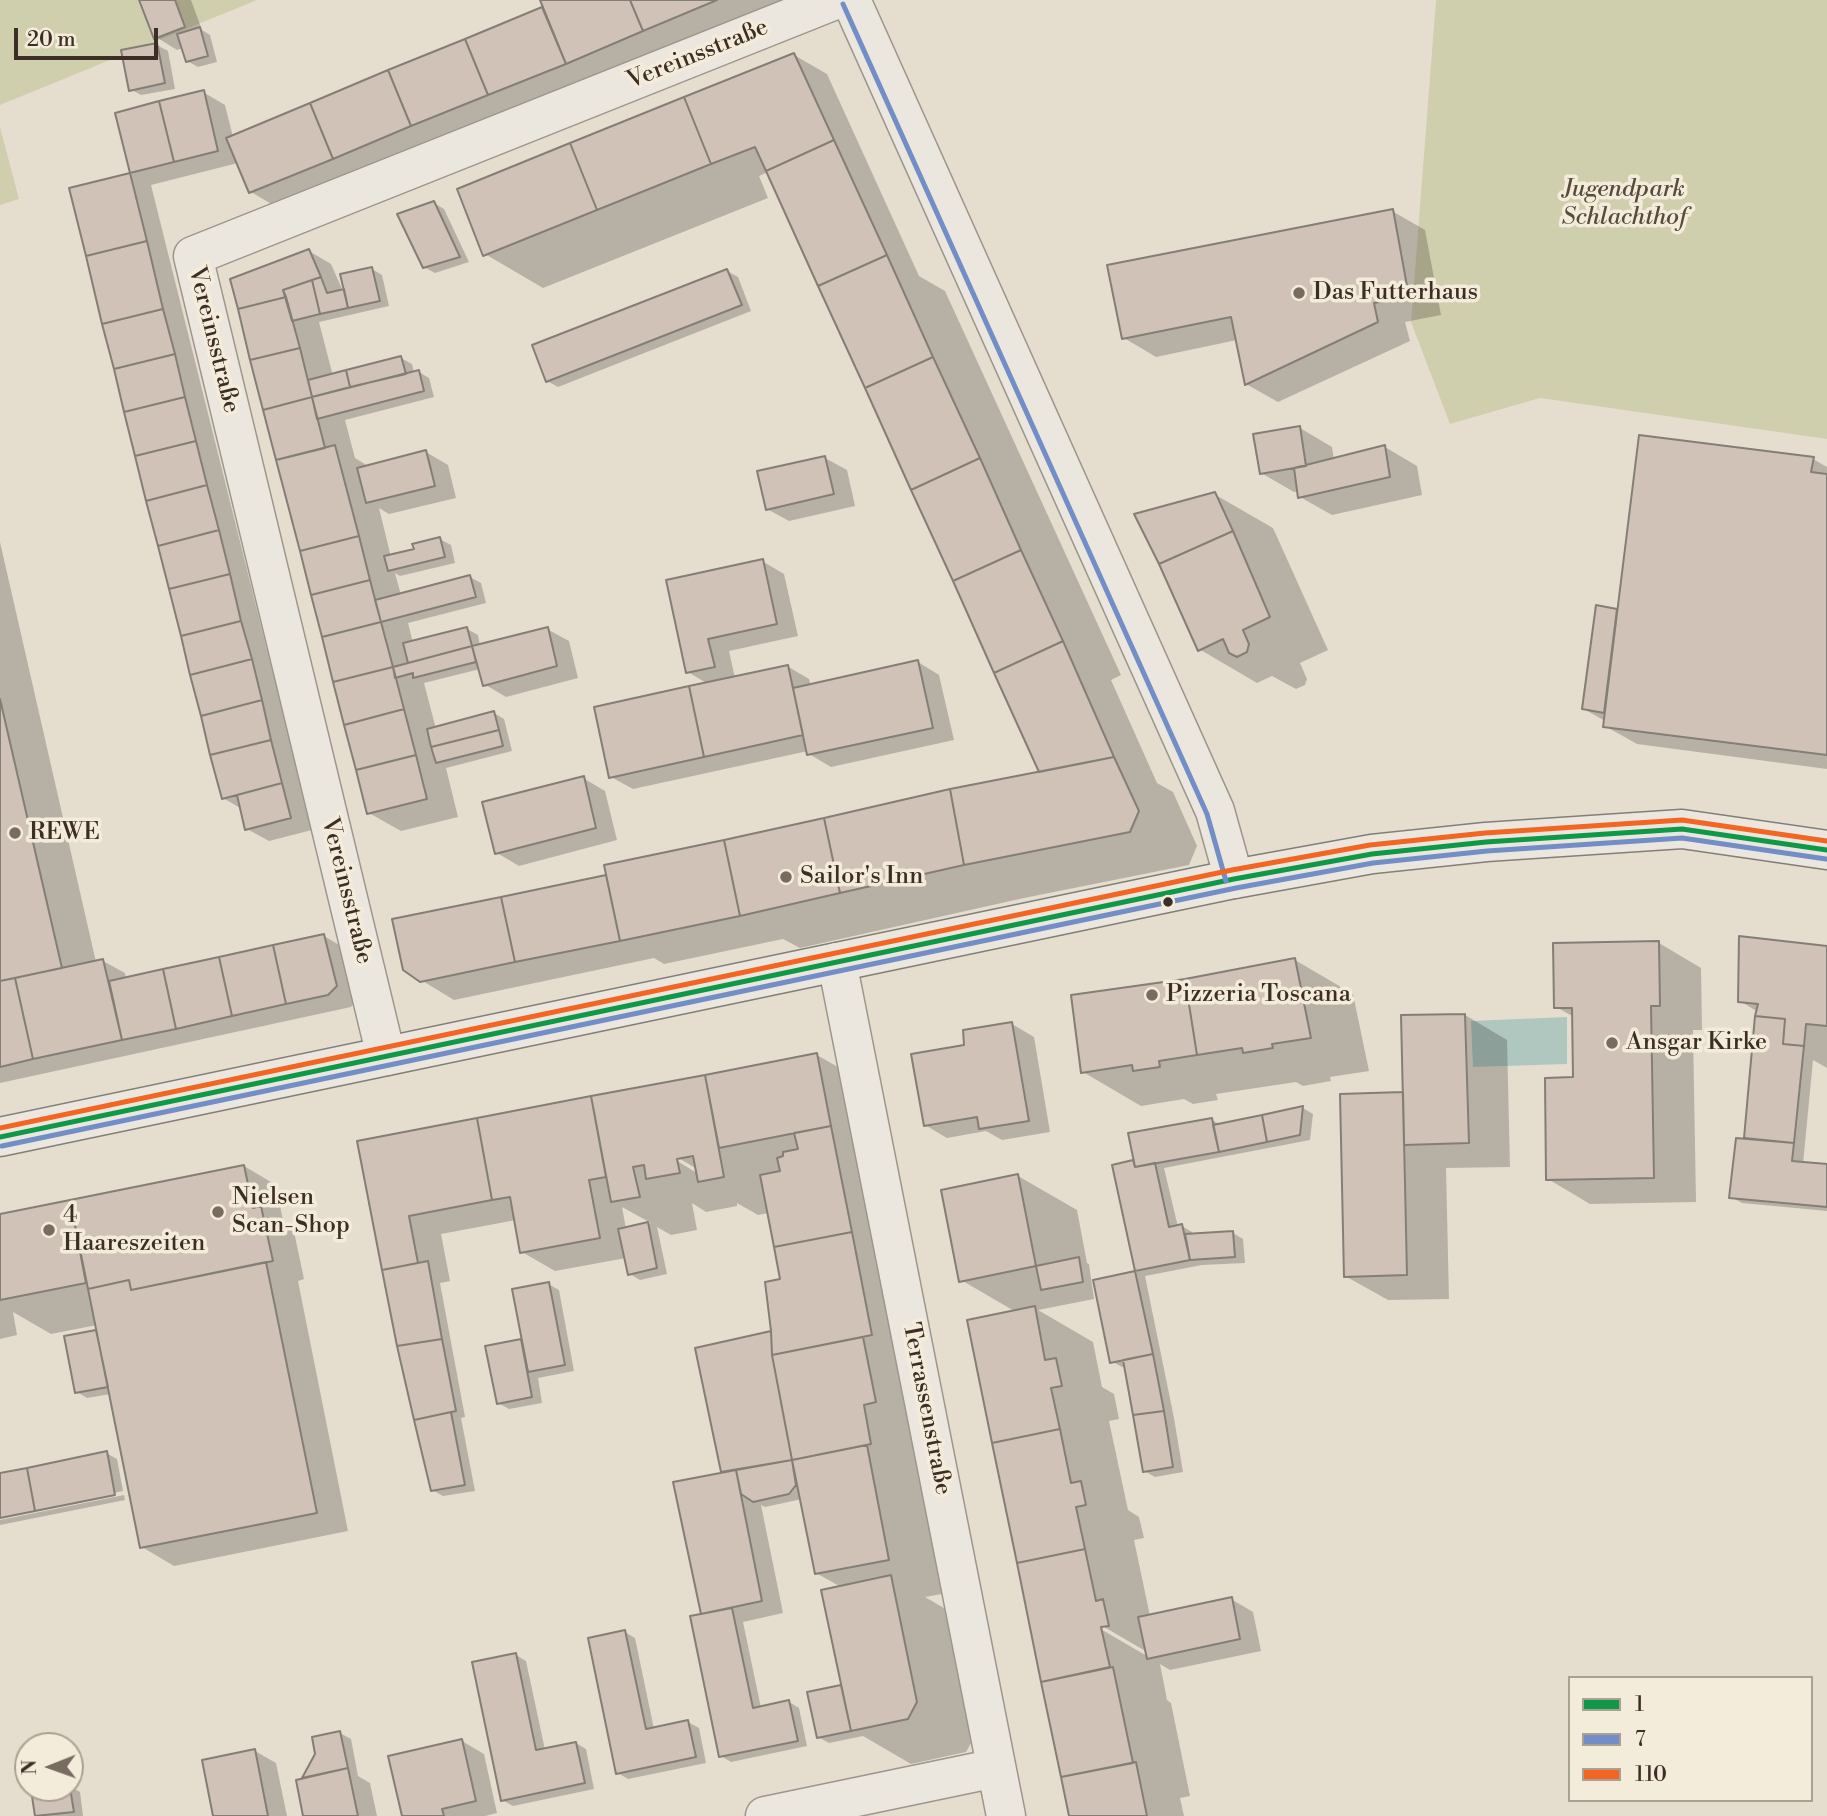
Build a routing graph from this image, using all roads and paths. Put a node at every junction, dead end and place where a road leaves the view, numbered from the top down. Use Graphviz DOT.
graph roads {
  1 [pos="835,0"];
  2 [pos="851,0"];
  3 [pos="1827,850"];
  4 [pos="1234,879"];
  5 [pos="837,962"];
  6 [pos="386,1056"];
  7 [pos="0,1137"];
  8 [pos="996,1768"];
  9 [pos="765,1816"];
  10 [pos="1006,1816"];
  1 -- 6 [label="street, Vereinsstraße"];
  2 -- 4 [label="street"];
  3 -- 4 [label="street"];
  4 -- 5 [label="street"];
  5 -- 6 [label="street"];
  5 -- 8 [label="street, Terrassenstraße"];
  6 -- 7 [label="street"];
  8 -- 9 [label="street"];
  8 -- 10 [label="street, Terrassenstraße"];
}
